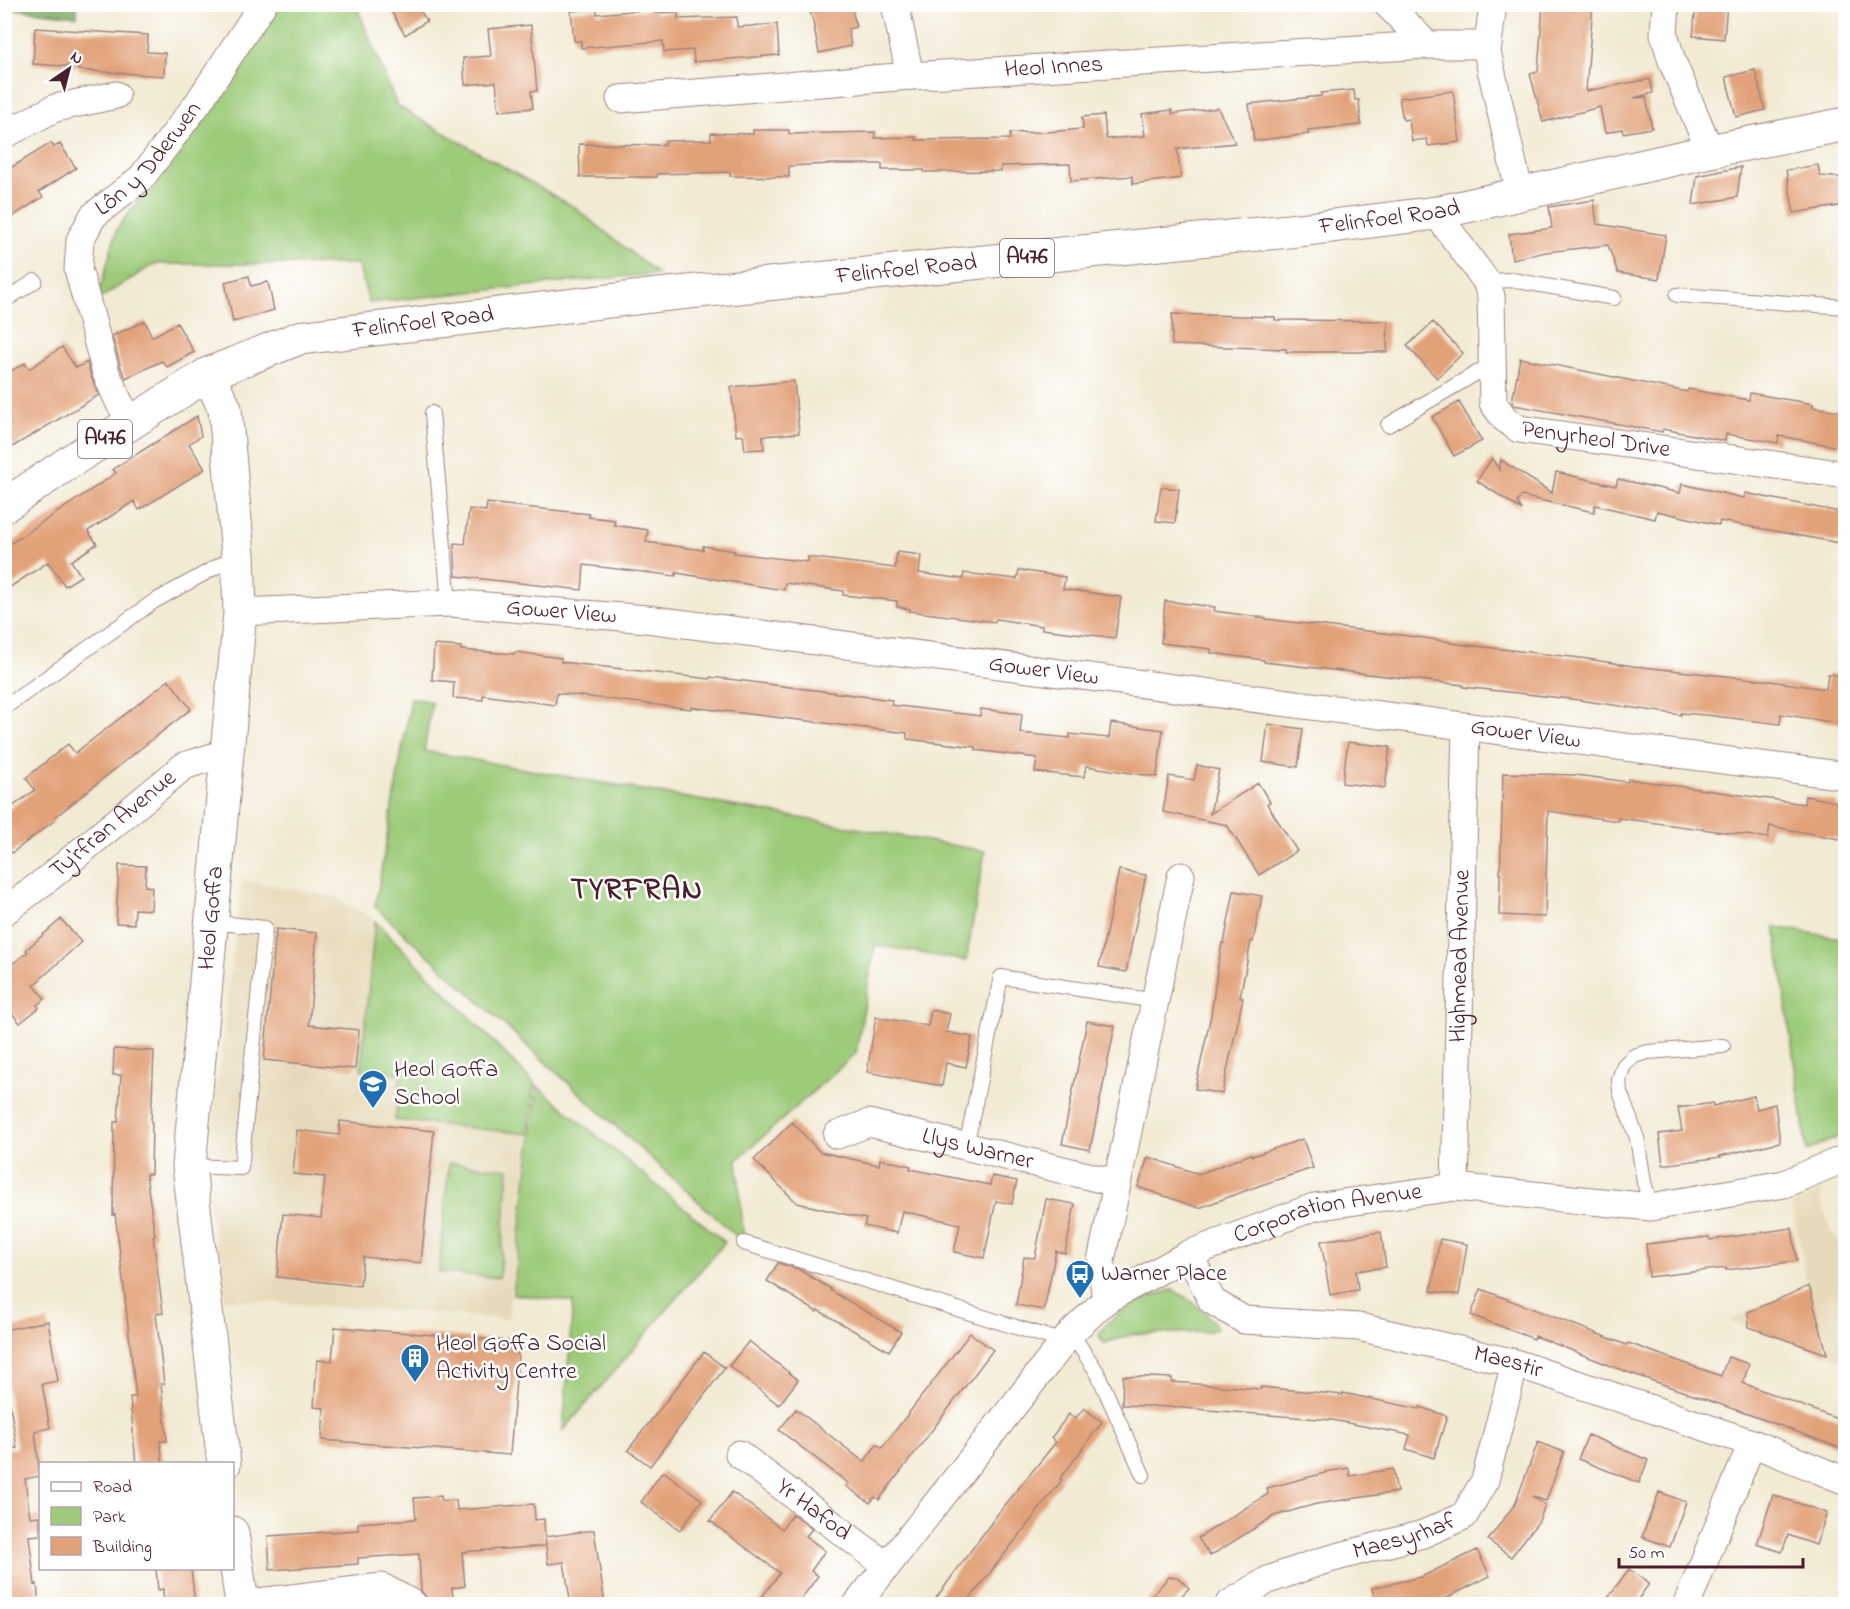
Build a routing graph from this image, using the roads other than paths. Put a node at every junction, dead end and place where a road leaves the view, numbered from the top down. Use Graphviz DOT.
graph roads {
  1 [pos="263,4"];
  2 [pos="895,4"];
  3 [pos="1387,4"];
  4 [pos="1494,4"];
  5 [pos="1666,4"];
  6 [pos="1427,45"];
  7 [pos="1488,45"];
  8 [pos="910,76"];
  9 [pos="116,95"];
  10 [pos="620,99"];
  11 [pos="1845,124"];
  12 [pos="4,135"];
  13 [pos="1710,151"];
  14 [pos="1520,194"];
  15 [pos="1436,213"];
  16 [pos="35,281"];
  17 [pos="1486,281"];
  18 [pos="1677,296"];
  19 [pos="1614,298"];
  20 [pos="4,302"];
  21 [pos="1845,307"];
  22 [pos="1492,364"];
  23 [pos="208,374"];
  24 [pos="432,412"];
  25 [pos="132,423"];
  26 [pos="1388,425"];
  27 [pos="1845,475"];
  28 [pos="4,506"];
  29 [pos="238,555"];
  30 [pos="449,603"];
  31 [pos="240,612"];
  32 [pos="4,708"];
  33 [pos="1466,727"];
  34 [pos="228,752"];
  35 [pos="1845,776"];
  36 [pos="1181,876"];
  37 [pos="4,912"];
  38 [pos="212,922"];
  39 [pos="1156,1001"];
  40 [pos="1723,1046"];
  41 [pos="837,1135"];
  42 [pos="966,1147"];
  43 [pos="1845,1158"];
  44 [pos="189,1166"];
  45 [pos="1117,1183"];
  46 [pos="1455,1187"];
  47 [pos="1651,1207"];
  48 [pos="744,1243"];
  49 [pos="1189,1254"];
  50 [pos="1106,1300"];
  51 [pos="1067,1338"];
  52 [pos="1515,1363"];
  53 [pos="1752,1443"];
  54 [pos="739,1454"];
  55 [pos="224,1462"];
  56 [pos="1143,1475"];
  57 [pos="1845,1481"];
  58 [pos="234,1547"];
  59 [pos="887,1566"];
  60 [pos="242,1604"];
  61 [pos="413,1605"];
  62 [pos="857,1605"];
  63 [pos="1229,1605"];
  64 [pos="1688,1605"];
  1 -- 25 [label="street, Lôn y Dderwen"];
  2 -- 8 [label="street"];
  3 -- 6 [label="street"];
  4 -- 7 [label="street"];
  5 -- 13 [label="street"];
  6 -- 7 [label="street, Heol Innes"];
  6 -- 8 [label="street, Heol Innes"];
  7 -- 14 [label="street"];
  8 -- 10 [label="street, Heol Innes"];
  9 -- 12 [label="street"];
  11 -- 13 [label="main road, Felinfoel Road / A476"];
  13 -- 14 [label="main road, Felinfoel Road / A476"];
  14 -- 15 [label="main road, Felinfoel Road / A476"];
  15 -- 17 [label="street, Penyrheol Drive"];
  15 -- 23 [label="main road, Felinfoel Road / A476"];
  16 -- 20 [label="lane"];
  17 -- 19 [label="lane"];
  17 -- 22 [label="street, Penyrheol Drive"];
  18 -- 21 [label="lane"];
  22 -- 26 [label="lane"];
  22 -- 27 [label="street, Penyrheol Drive"];
  23 -- 25 [label="main road, Felinfoel Road / A476"];
  23 -- 29 [label="main road, Heol Goffa"];
  24 -- 30 [label="lane"];
  25 -- 28 [label="main road, Felinfoel Road / A476"];
  29 -- 31 [label="main road, Heol Goffa"];
  29 -- 32 [label="lane"];
  30 -- 31 [label="street, Gower View"];
  30 -- 33 [label="street, Gower View"];
  31 -- 34 [label="main road, Heol Goffa"];
  33 -- 35 [label="street, Gower View"];
  33 -- 46 [label="street, Highmead Avenue"];
  34 -- 37 [label="street, Ty'rfran Avenue"];
  34 -- 38 [label="main road, Heol Goffa"];
  36 -- 39 [label="street"];
  38 -- 44 [label="main road, Heol Goffa"];
  38 -- 44 [label="lane"];
  39 -- 42 [label="lane"];
  39 -- 45 [label="street"];
  40 -- 47 [label="lane"];
  41 -- 42 [label="street, Llys Warner"];
  42 -- 45 [label="street, Llys Warner"];
  43 -- 47 [label="street, Corporation Avenue"];
  44 -- 55 [label="main road, Heol Goffa"];
  45 -- 50 [label="street"];
  46 -- 47 [label="street, Corporation Avenue"];
  46 -- 49 [label="street, Corporation Avenue"];
  48 -- 51 [label="lane"];
  49 -- 50 [label="street, Corporation Avenue"];
  49 -- 52 [label="street, Maestir"];
  50 -- 51 [label="street, Corporation Avenue"];
  51 -- 56 [label="lane"];
  51 -- 59 [label="street, Corporation Avenue"];
  52 -- 53 [label="street, Maestir"];
  52 -- 63 [label="street, Maesyrhaf"];
  53 -- 57 [label="street, Maestir"];
  53 -- 64 [label="street"];
  54 -- 59 [label="street, Yr Hafod"];
  58 -- 60 [label="main road"];
  59 -- 62 [label="street, Corporation Avenue"];
  60 -- 61 [label="street"];
}
